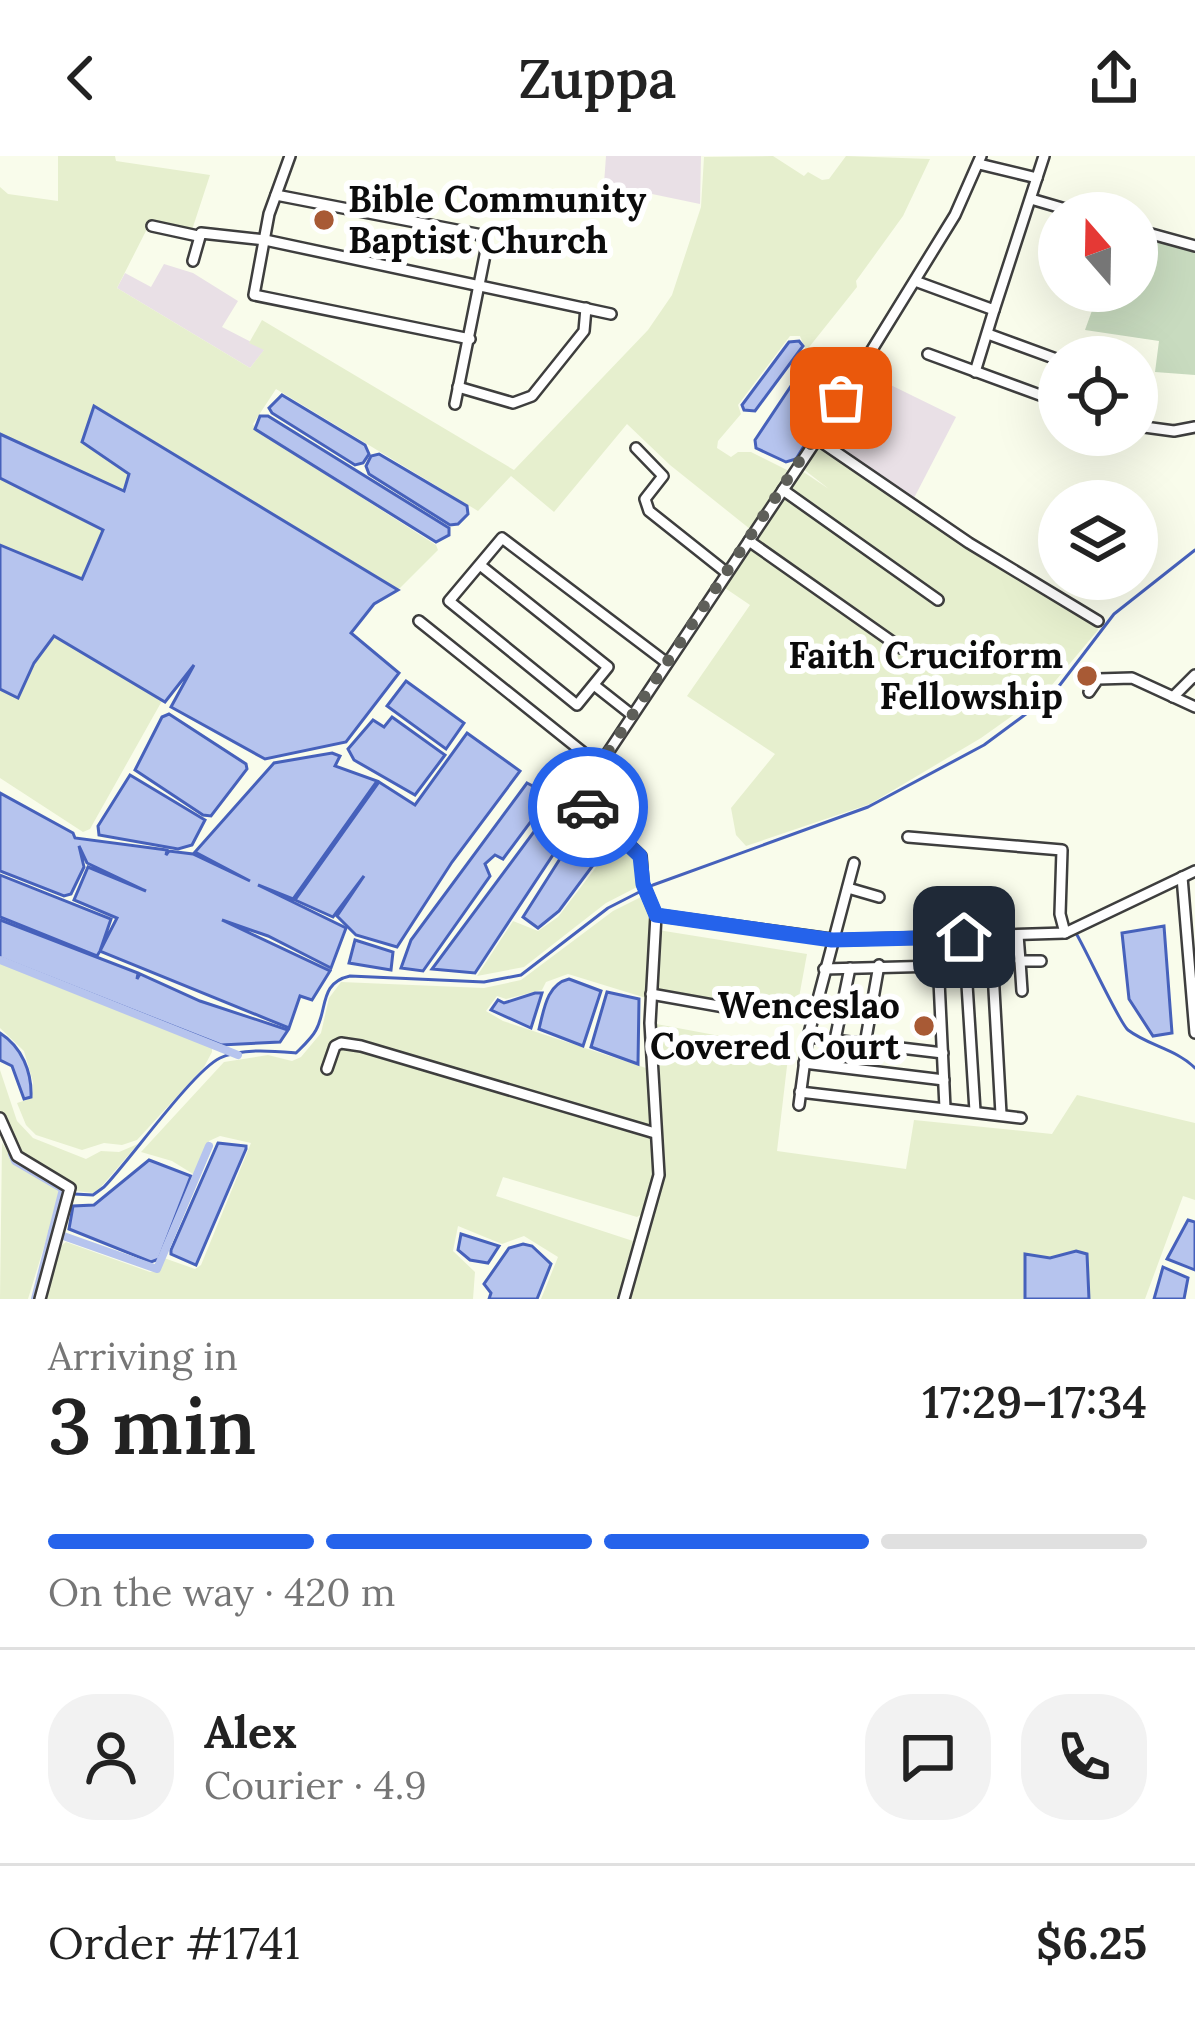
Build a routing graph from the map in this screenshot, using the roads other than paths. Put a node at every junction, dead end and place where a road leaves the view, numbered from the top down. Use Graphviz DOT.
graph roads {
  1 [pos="290,156"];
  2 [pos="1044,156"];
  3 [pos="980,160"];
  4 [pos="1036,178"];
  5 [pos="276,195"];
  6 [pos="1031,199"];
  7 [pos="1038,201"];
  8 [pos="152,226"];
  9 [pos="198,236"];
  10 [pos="1158,236"];
  11 [pos="265,240"];
  12 [pos="1195,246"];
  13 [pos="193,261"];
  14 [pos="915,281"];
  15 [pos="479,286"];
  16 [pos="586,308"];
  17 [pos="994,310"];
  18 [pos="611,314"];
  19 [pos="988,334"];
  20 [pos="470,339"];
  21 [pos="1038,352"];
  22 [pos="928,354"];
  23 [pos="975,372"];
  24 [pos="458,386"];
  25 [pos="1038,394"];
  26 [pos="455,404"];
  27 [pos="1195,427"];
  28 [pos="1158,429"];
  29 [pos="817,439"];
  30 [pos="636,448"];
  31 [pos="783,490"];
  32 [pos="749,541"];
  33 [pos="480,565"];
  34 [pos="727,573"];
  35 [pos="938,600"];
  36 [pos="419,621"];
  37 [pos="1099,621"];
  38 [pos="902,648"];
  39 [pos="667,663"];
  40 [pos="1195,675"];
  41 [pos="594,685"];
  42 [pos="1089,692"];
  43 [pos="1173,697"];
  44 [pos="1195,707"];
  45 [pos="632,715"];
  46 [pos="600,766"];
  47 [pos="908,837"];
  48 [pos="854,863"];
  49 [pos="1195,871"];
  50 [pos="1182,878"];
  51 [pos="848,888"];
  52 [pos="880,897"];
  53 [pos="656,915"];
  54 [pos="1066,932"];
  55 [pos="1018,935"];
  56 [pos="991,936"];
  57 [pos="964,937"];
  58 [pos="937,938"];
  59 [pos="832,940"];
  60 [pos="1020,961"];
  61 [pos="1041,961"];
  62 [pos="879,965"];
  63 [pos="938,965"];
  64 [pos="850,968"];
  65 [pos="824,969"];
  66 [pos="1192,982"];
  67 [pos="1022,991"];
  68 [pos="651,994"];
  69 [pos="752,1012"];
  70 [pos="1195,1033"];
  71 [pos="808,1037"];
  72 [pos="835,1040"];
  73 [pos="865,1044"];
  74 [pos="944,1053"];
  75 [pos="804,1063"];
  76 [pos="327,1070"];
  77 [pos="944,1080"];
  78 [pos="800,1091"];
  79 [pos="799,1105"];
  80 [pos="945,1108"];
  81 [pos="975,1111"];
  82 [pos="1001,1114"];
  83 [pos="0,1118"];
  84 [pos="1021,1118"];
  85 [pos="655,1133"];
  86 [pos="40,1299"];
  87 [pos="624,1299"];
  1 -- 5 [label="street"];
  2 -- 4 [label="street"];
  3 -- 4 [label="street"];
  3 -- 14 [label="street"];
  4 -- 6 [label="street"];
  5 -- 11 [label="street"];
  5 -- 15 [label="street"];
  6 -- 7 [label="street"];
  6 -- 17 [label="street"];
  8 -- 9 [label="street"];
  9 -- 11 [label="street"];
  9 -- 13 [label="street"];
  10 -- 12 [label="street"];
  11 -- 15 [label="street"];
  11 -- 20 [label="street"];
  14 -- 17 [label="street"];
  14 -- 29 [label="street"];
  15 -- 16 [label="street"];
  15 -- 20 [label="street"];
  16 -- 18 [label="street"];
  16 -- 24 [label="street"];
  17 -- 19 [label="street"];
  19 -- 21 [label="street"];
  19 -- 23 [label="street"];
  20 -- 24 [label="street"];
  22 -- 23 [label="street"];
  23 -- 25 [label="street"];
  24 -- 26 [label="street"];
  27 -- 28 [label="street"];
  29 -- 31 [label="street"];
  29 -- 37 [label="street"];
  30 -- 34 [label="street"];
  31 -- 32 [label="street"];
  31 -- 35 [label="street"];
  32 -- 34 [label="street"];
  32 -- 38 [label="street"];
  33 -- 39 [label="street"];
  33 -- 41 [label="street"];
  33 -- 41 [label="street"];
  34 -- 39 [label="street"];
  36 -- 46 [label="street"];
  39 -- 45 [label="street"];
  40 -- 43 [label="street"];
  41 -- 45 [label="street"];
  42 -- 43 [label="street"];
  43 -- 44 [label="street"];
  45 -- 46 [label="street"];
  46 -- 53 [label="street"];
  47 -- 54 [label="street"];
  48 -- 51 [label="street"];
  49 -- 50 [label="street"];
  50 -- 54 [label="street"];
  50 -- 66 [label="street"];
  51 -- 52 [label="street"];
  51 -- 59 [label="street"];
  53 -- 59 [label="street"];
  53 -- 68 [label="street"];
  54 -- 55 [label="street"];
  55 -- 56 [label="street"];
  55 -- 60 [label="street"];
  56 -- 57 [label="street"];
  56 -- 82 [label="street"];
  57 -- 58 [label="street"];
  57 -- 81 [label="street"];
  58 -- 59 [label="street"];
  58 -- 63 [label="street"];
  59 -- 65 [label="street"];
  60 -- 61 [label="street"];
  60 -- 67 [label="street"];
  62 -- 63 [label="street"];
  62 -- 64 [label="street"];
  62 -- 73 [label="street"];
  63 -- 74 [label="street"];
  64 -- 65 [label="street"];
  64 -- 72 [label="street"];
  65 -- 71 [label="street"];
  66 -- 70 [label="street"];
  68 -- 69 [label="street"];
  68 -- 85 [label="street"];
  71 -- 72 [label="street"];
  71 -- 75 [label="street"];
  72 -- 73 [label="street"];
  73 -- 74 [label="street"];
  74 -- 77 [label="street"];
  75 -- 77 [label="street"];
  75 -- 78 [label="street"];
  76 -- 85 [label="street"];
  77 -- 80 [label="street"];
  78 -- 79 [label="street"];
  78 -- 80 [label="street"];
  80 -- 81 [label="street"];
  81 -- 82 [label="street"];
  82 -- 84 [label="street"];
  83 -- 86 [label="street"];
  85 -- 87 [label="street"];
}
